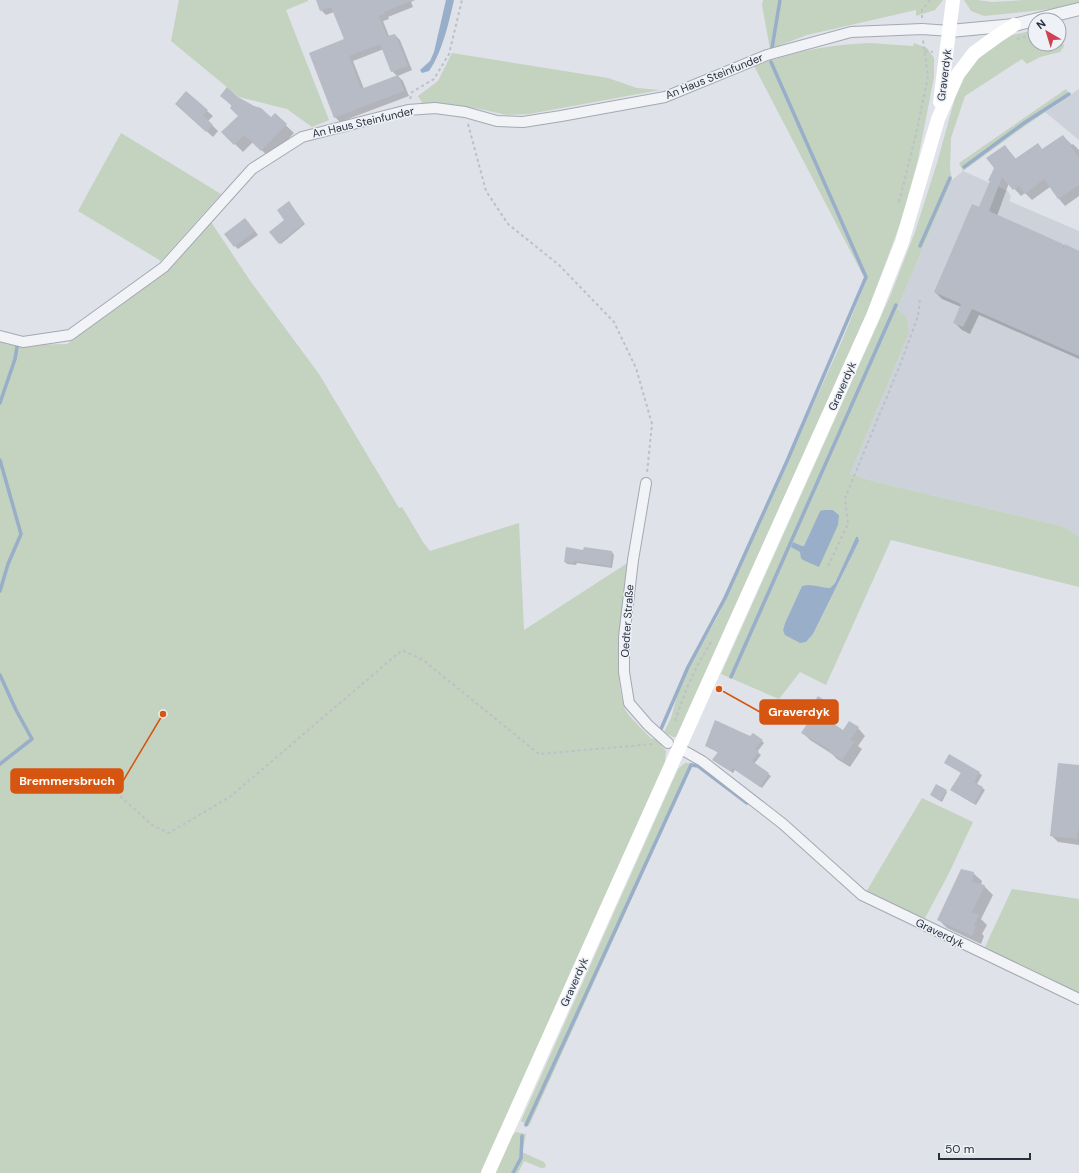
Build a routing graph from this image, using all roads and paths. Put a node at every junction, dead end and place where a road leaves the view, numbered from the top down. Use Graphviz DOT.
graph roads {
  1 [pos="462,0"];
  2 [pos="930,0"];
  3 [pos="953,0"];
  4 [pos="1079,8"];
  5 [pos="1014,25"];
  6 [pos="927,30"];
  7 [pos="950,31"];
  8 [pos="924,51"];
  9 [pos="408,110"];
  10 [pos="465,112"];
  11 [pos="938,119"];
  12 [pos="897,207"];
  13 [pos="920,298"];
  14 [pos="0,336"];
  15 [pos="646,483"];
  16 [pos="828,566"];
  17 [pos="713,638"];
  18 [pos="675,723"];
  19 [pos="673,745"];
  20 [pos="89,768"];
  21 [pos="1079,1000"];
  22 [pos="488,1173"];
  1 -- 9 [label="path"];
  2 -- 6 [label="path"];
  3 -- 7 [label="main road"];
  4 -- 5 [label="street"];
  5 -- 7 [label="street"];
  5 -- 11 [label="main road"];
  6 -- 7 [label="street, An Haus Steinfunder"];
  6 -- 10 [label="street, An Haus Steinfunder"];
  7 -- 11 [label="main road, Graverdyk"];
  8 -- 12 [label="path"];
  9 -- 10 [label="street, An Haus Steinfunder"];
  9 -- 14 [label="street, An Haus Steinfunder"];
  10 -- 15 [label="path"];
  11 -- 19 [label="main road, Graverdyk"];
  13 -- 16 [label="path"];
  15 -- 19 [label="street, Oedter Straße"];
  17 -- 18 [label="path"];
  19 -- 20 [label="path"];
  19 -- 21 [label="street, Graverdyk"];
  19 -- 22 [label="main road, Graverdyk"];
}
